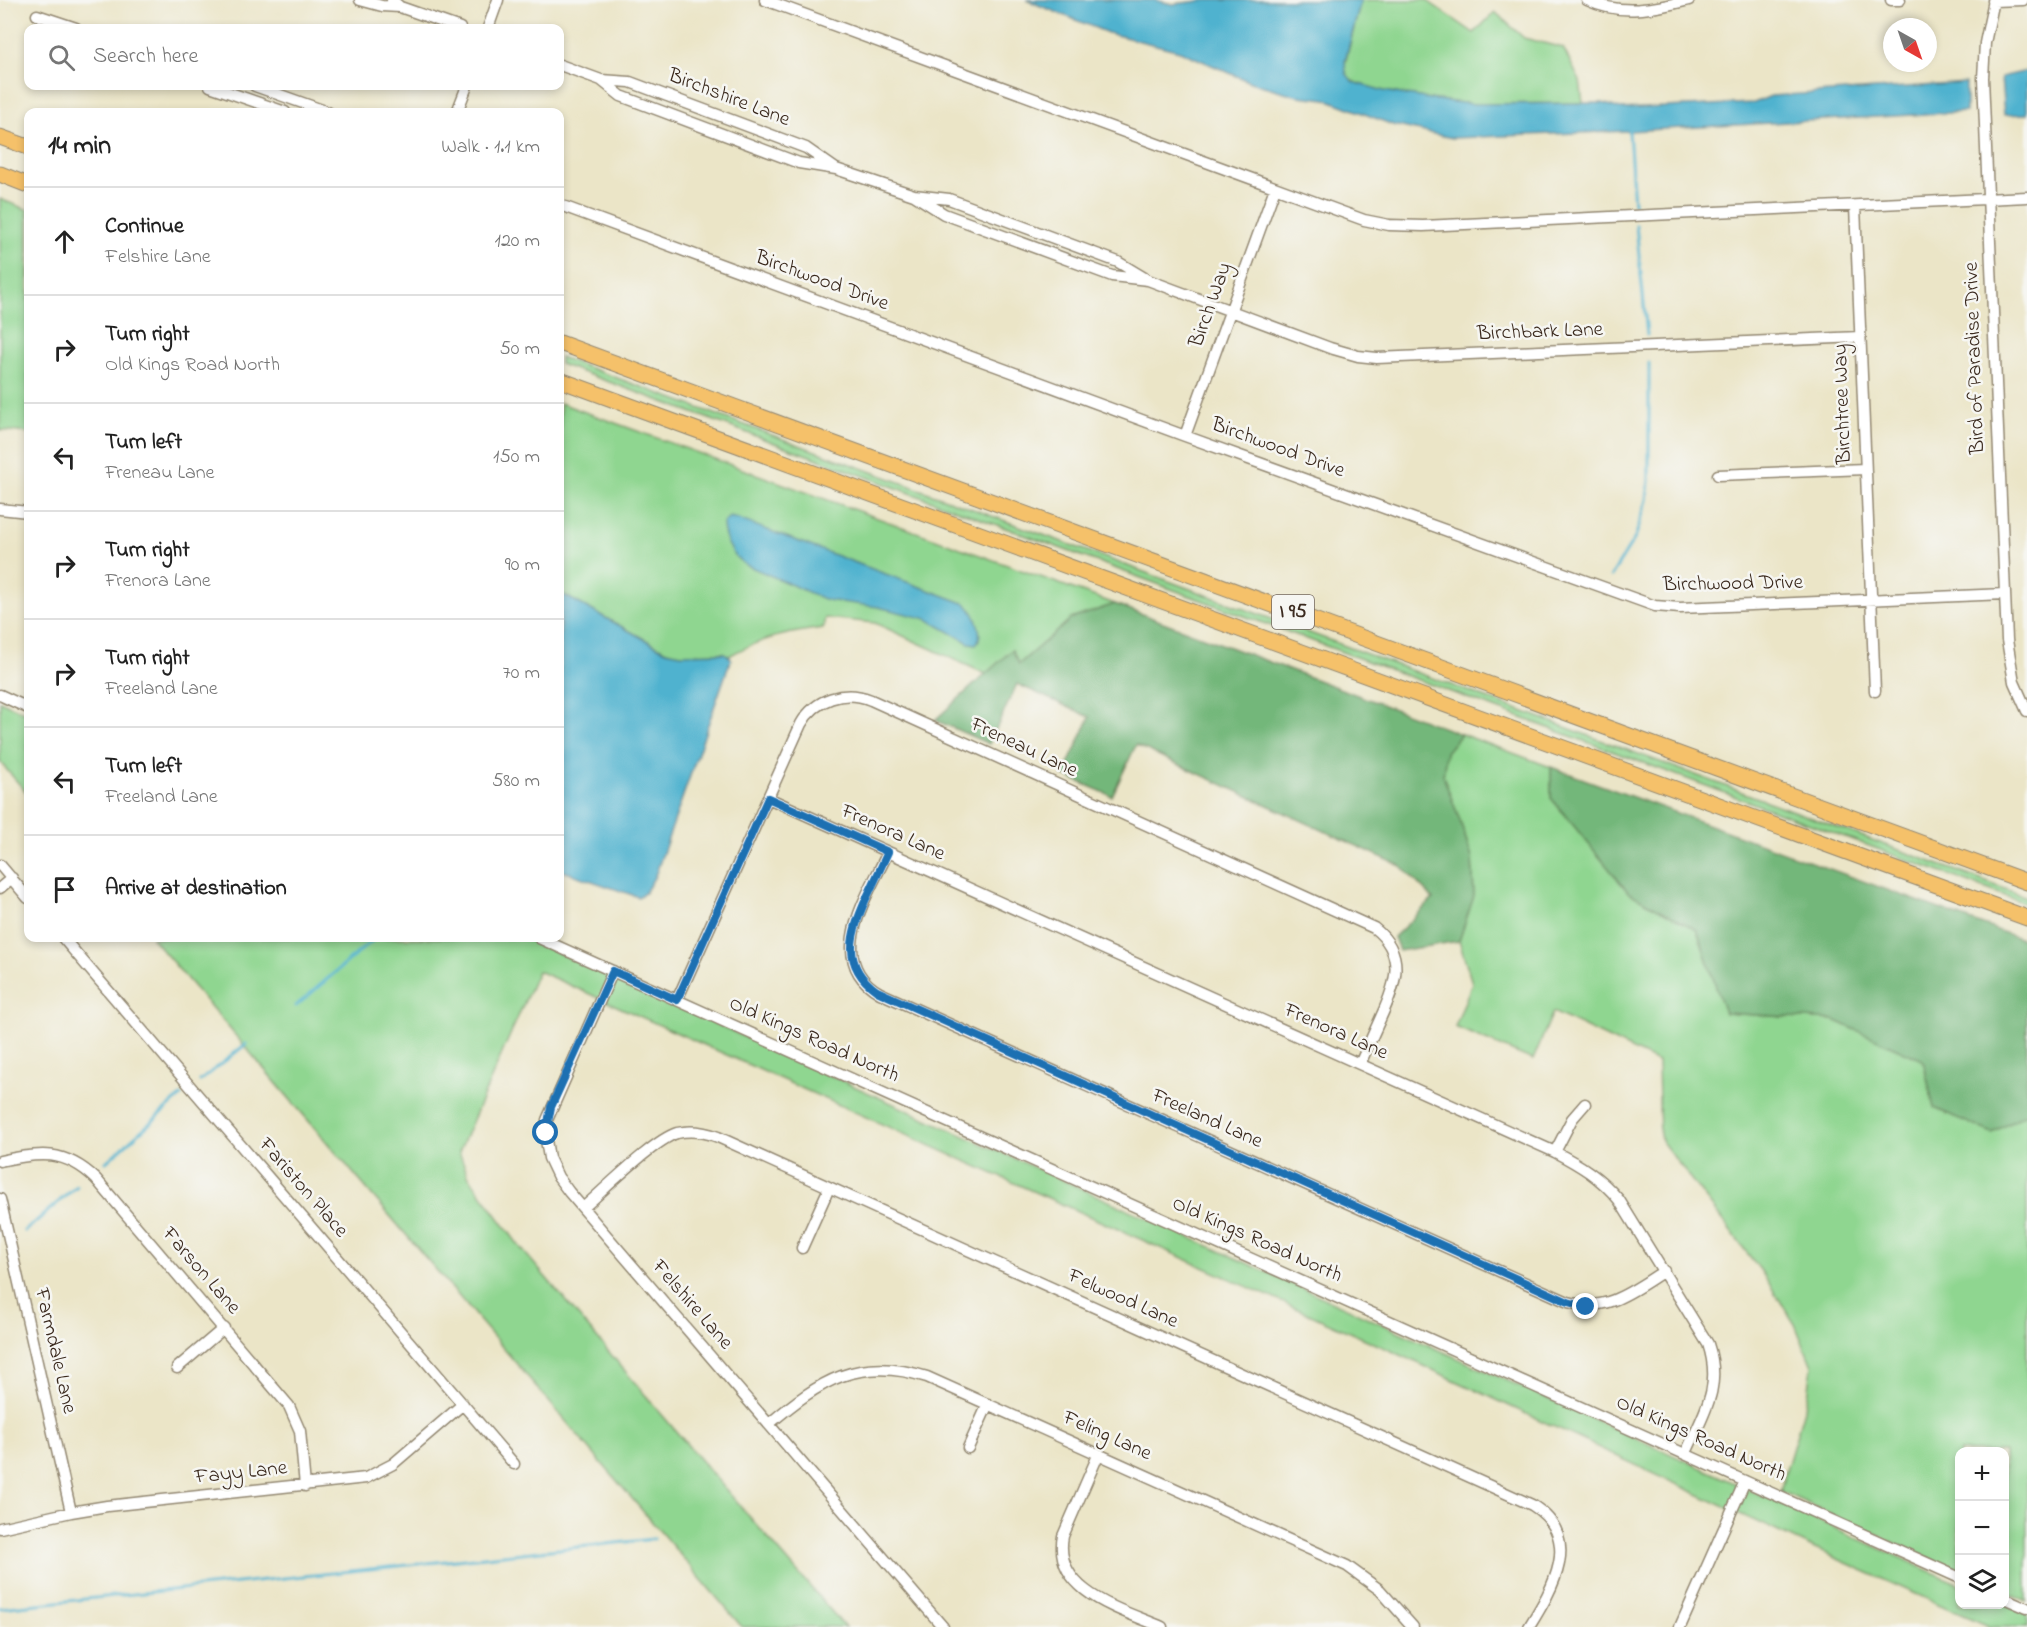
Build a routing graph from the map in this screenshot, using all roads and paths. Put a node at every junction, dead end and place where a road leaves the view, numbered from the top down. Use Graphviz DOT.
graph roads {
  1 [pos="360,0"];
  2 [pos="498,0"];
  3 [pos="765,0"];
  4 [pos="1587,0"];
  5 [pos="1689,0"];
  6 [pos="1891,0"];
  7 [pos="1900,0"];
  8 [pos="2023,0"];
  9 [pos="1994,1"];
  10 [pos="396,3"];
  11 [pos="37,15"];
  12 [pos="64,24"];
  13 [pos="450,24"];
  14 [pos="489,24"];
  15 [pos="564,66"];
  16 [pos="601,80"];
  17 [pos="222,90"];
  18 [pos="266,90"];
  19 [pos="465,90"];
  20 [pos="273,108"];
  21 [pos="317,108"];
  22 [pos="459,108"];
  23 [pos="0,137"];
  24 [pos="24,146"];
  25 [pos="836,169"];
  26 [pos="0,174"];
  27 [pos="24,183"];
  28 [pos="1275,188"];
  29 [pos="2027,197"];
  30 [pos="1987,199"];
  31 [pos="564,207"];
  32 [pos="1855,207"];
  33 [pos="1230,310"];
  34 [pos="1860,337"];
  35 [pos="564,344"];
  36 [pos="564,381"];
  37 [pos="1185,436"];
  38 [pos="1865,469"];
  39 [pos="1718,475"];
  40 [pos="0,509"];
  41 [pos="24,512"];
  42 [pos="2005,594"];
  43 [pos="1872,600"];
  44 [pos="1875,691"];
  45 [pos="0,694"];
  46 [pos="24,706"];
  47 [pos="2027,711"];
  48 [pos="768,798"];
  49 [pos="888,852"];
  50 [pos="0,865"];
  51 [pos="12,878"];
  52 [pos="2027,882"];
  53 [pos="0,888"];
  54 [pos="24,893"];
  55 [pos="2027,918"];
  56 [pos="66,942"];
  57 [pos="548,942"];
  58 [pos="613,971"];
  59 [pos="677,1000"];
  60 [pos="1360,1064"];
  61 [pos="1585,1104"];
  62 [pos="1555,1152"];
  63 [pos="0,1161"];
  64 [pos="829,1188"];
  65 [pos="0,1199"];
  66 [pos="583,1208"];
  67 [pos="802,1248"];
  68 [pos="1664,1271"];
  69 [pos="224,1328"];
  70 [pos="177,1368"];
  71 [pos="463,1404"];
  72 [pos="988,1404"];
  73 [pos="769,1424"];
  74 [pos="968,1448"];
  75 [pos="1098,1453"];
  76 [pos="1686,1453"];
  77 [pos="514,1464"];
  78 [pos="1745,1481"];
  79 [pos="305,1486"];
  80 [pos="71,1512"];
  81 [pos="0,1528"];
  82 [pos="1955,1576"];
  83 [pos="2009,1600"];
  84 [pos="2027,1608"];
  85 [pos="943,1627"];
  86 [pos="1162,1627"];
  87 [pos="1413,1627"];
  88 [pos="1529,1627"];
  89 [pos="1680,1627"];
  1 -- 10 [label="street"];
  2 -- 14 [label="street"];
  3 -- 28 [label="street"];
  4 -- 5 [label="street"];
  6 -- 7 [label="street"];
  8 -- 9 [label="street"];
  9 -- 30 [label="street, Bird of Paradise Drive"];
  10 -- 13 [label="street"];
  11 -- 12 [label="street"];
  15 -- 16 [label="street, Birchshire Lane"];
  16 -- 25 [label="street, Birchshire Lane"];
  16 -- 25 [label="street, Birchshire Lane"];
  17 -- 20 [label="street"];
  18 -- 21 [label="street"];
  19 -- 22 [label="street"];
  23 -- 24 [label="highway"];
  25 -- 33 [label="street, Birchshire Lane"];
  26 -- 27 [label="highway"];
  28 -- 32 [label="street"];
  28 -- 33 [label="street, Birch Way"];
  29 -- 30 [label="street"];
  30 -- 32 [label="street"];
  30 -- 42 [label="street, Bird of Paradise Drive"];
  31 -- 37 [label="street, Birchwood Drive"];
  32 -- 34 [label="street, Birchtree Way"];
  33 -- 34 [label="street, Birchbark Lane"];
  33 -- 37 [label="street, Birch Way"];
  34 -- 38 [label="street, Birchtree Way"];
  35 -- 52 [label="highway, I 95"];
  36 -- 55 [label="highway, I 95"];
  37 -- 43 [label="street, Birchwood Drive"];
  38 -- 39 [label="street"];
  38 -- 43 [label="street, Birchtree Way"];
  40 -- 41 [label="street"];
  42 -- 43 [label="street, Birchwood Drive"];
  42 -- 47 [label="street, Bird of Paradise Drive"];
  43 -- 44 [label="street, Birchtree Way"];
  45 -- 46 [label="street"];
  48 -- 49 [label="street, Frenora Lane"];
  48 -- 59 [label="street, Freneau Lane"];
  48 -- 60 [label="street, Freneau Lane"];
  49 -- 60 [label="street, Frenora Lane"];
  49 -- 68 [label="street, Freeland Lane"];
  50 -- 51 [label="street"];
  51 -- 53 [label="street"];
  51 -- 54 [label="street"];
  56 -- 71 [label="street, Fariston Place"];
  57 -- 58 [label="street, Old Kings Road North"];
  58 -- 59 [label="street, Old Kings Road North"];
  58 -- 66 [label="street, Felshire Lane"];
  59 -- 76 [label="street, Old Kings Road North"];
  60 -- 62 [label="street, Frenora Lane"];
  61 -- 62 [label="street"];
  62 -- 68 [label="street, Frenora Lane"];
  63 -- 69 [label="street, Farson Lane"];
  64 -- 66 [label="street, Felwood Lane"];
  64 -- 67 [label="street"];
  64 -- 88 [label="street, Felwood Lane"];
  65 -- 80 [label="street, Farmdale Lane"];
  66 -- 73 [label="street, Felshire Lane"];
  68 -- 76 [label="street, Frenora Lane"];
  69 -- 70 [label="street"];
  69 -- 79 [label="street, Farson Lane"];
  71 -- 77 [label="street, Fariston Place"];
  71 -- 79 [label="street, Fayy Lane"];
  72 -- 73 [label="street, Feling Lane"];
  72 -- 74 [label="street"];
  72 -- 75 [label="street, Feling Lane"];
  73 -- 85 [label="street, Felshire Lane"];
  75 -- 86 [label="street"];
  75 -- 87 [label="street, Feling Lane"];
  76 -- 78 [label="street, Old Kings Road North"];
  78 -- 82 [label="street, Old Kings Road North"];
  78 -- 89 [label="street"];
  79 -- 80 [label="street, Fayy Lane"];
  80 -- 81 [label="street, Fayy Lane"];
  83 -- 84 [label="street"];
}
